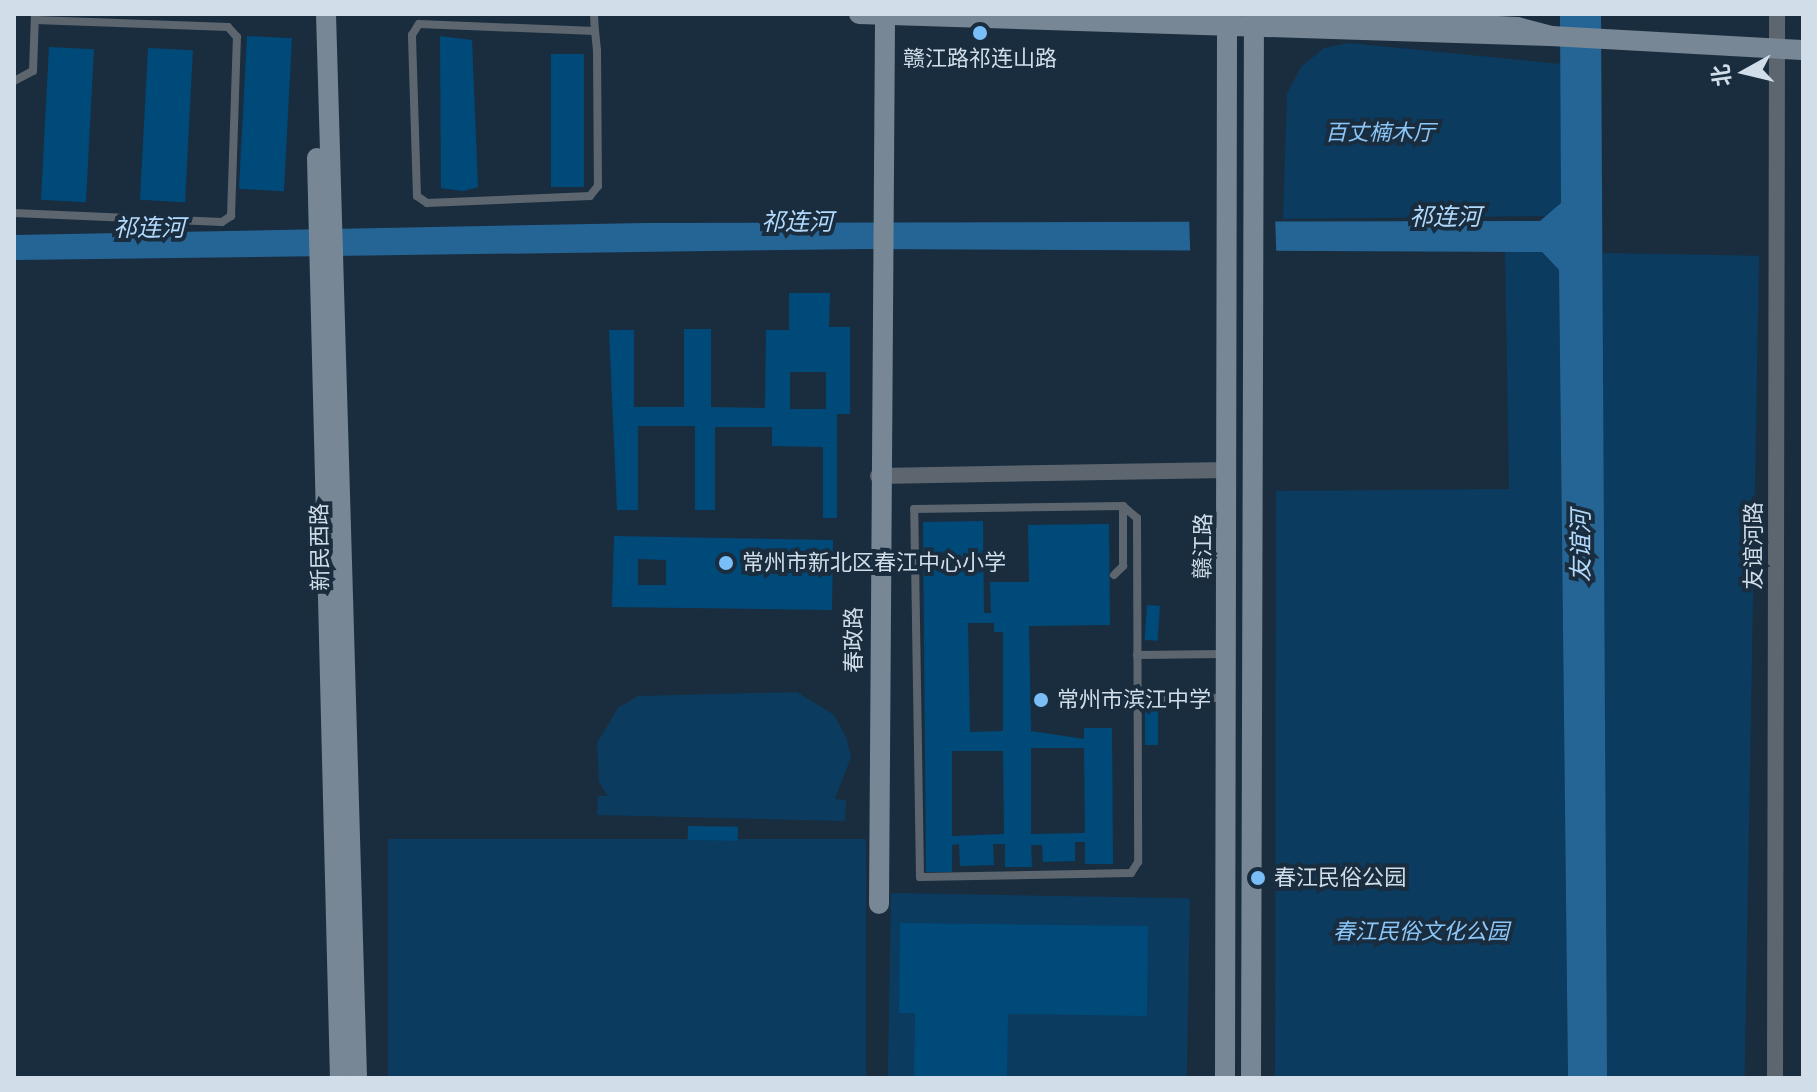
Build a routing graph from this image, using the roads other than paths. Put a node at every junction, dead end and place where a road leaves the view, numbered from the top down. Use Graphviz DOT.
graph roads {
  1 [pos="314,14"];
  2 [pos="326,14"];
  3 [pos="594,14"];
  4 [pos="859,14"];
  5 [pos="1777,14"];
  6 [pos="885,15"];
  7 [pos="35,17"];
  8 [pos="1226,19"];
  9 [pos="1258,19"];
  10 [pos="595,31"];
  11 [pos="1777,48"];
  12 [pos="1803,50"];
  13 [pos="14,81"];
  14 [pos="14,213"];
  15 [pos="326,215"];
  16 [pos="329,272"];
  17 [pos="1228,470"];
  18 [pos="878,476"];
  19 [pos="1123,506"];
  20 [pos="1114,575"];
  21 [pos="1225,654"];
  22 [pos="1137,655"];
  23 [pos="1138,698"];
  24 [pos="1225,698"];
  25 [pos="879,904"];
  26 [pos="340,1078"];
  27 [pos="357,1078"];
  28 [pos="1225,1078"];
  29 [pos="1251,1078"];
  30 [pos="1775,1078"];
  1 -- 15 [label="street, 新民西路"];
  2 -- 15 [label="street, 新民西路"];
  3 -- 10 [label="lane"];
  4 -- 6 [label="street"];
  5 -- 11 [label="street, 友谊河路"];
  6 -- 8 [label="street"];
  6 -- 18 [label="street, 春政路"];
  7 -- 13 [label="lane"];
  7 -- 14 [label="lane"];
  8 -- 9 [label="street"];
  8 -- 17 [label="street, 赣江路"];
  9 -- 11 [label="street"];
  9 -- 29 [label="street"];
  10 -- 10 [label="lane"];
  11 -- 12 [label="street"];
  11 -- 30 [label="street, 友谊河路"];
  15 -- 16 [label="street, 新民西路"];
  16 -- 26 [label="street, 新民西路"];
  16 -- 27 [label="street, 新民西路"];
  17 -- 18 [label="street"];
  17 -- 21 [label="street, 赣江路"];
  18 -- 25 [label="street, 春政路"];
  19 -- 20 [label="lane"];
  19 -- 22 [label="lane"];
  19 -- 23 [label="lane"];
  21 -- 22 [label="lane"];
  21 -- 24 [label="street, 赣江路"];
  22 -- 23 [label="lane"];
  23 -- 24 [label="lane"];
  24 -- 28 [label="street, 赣江路"];
}
